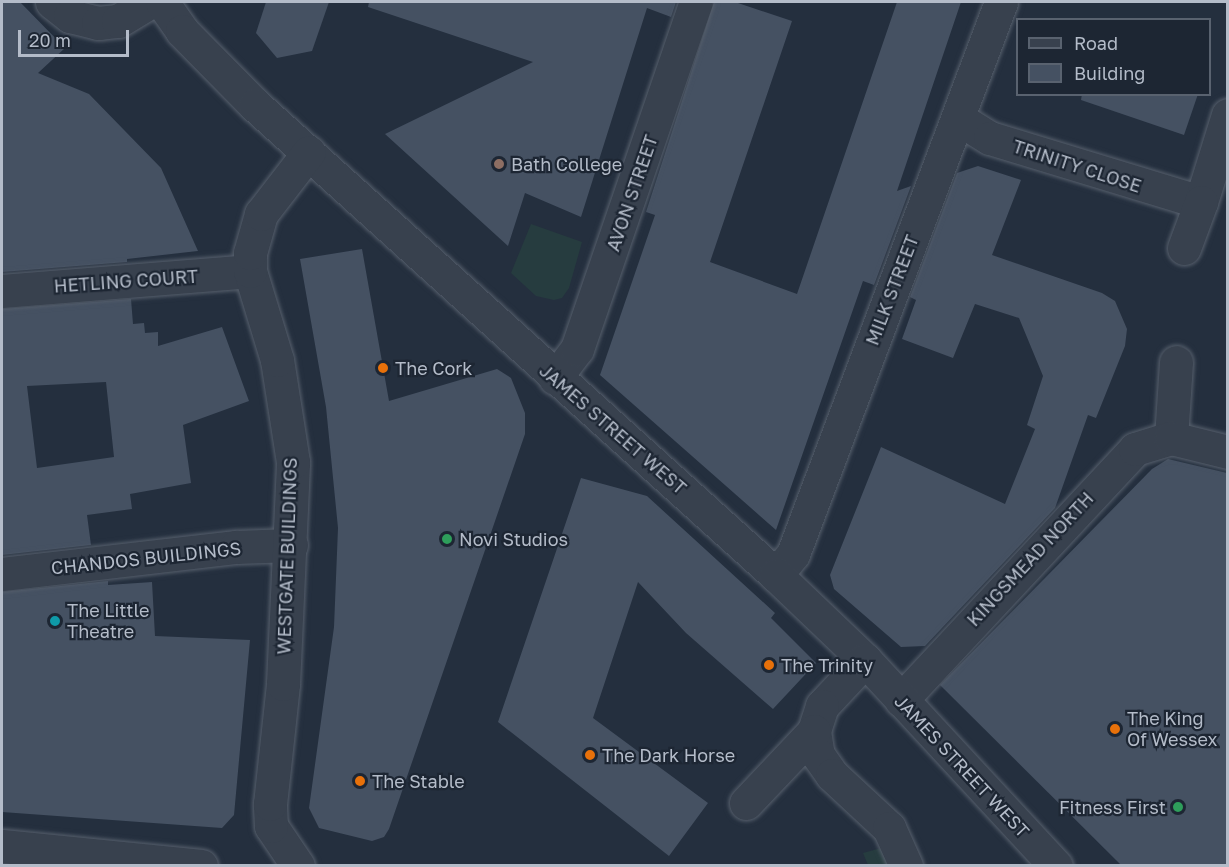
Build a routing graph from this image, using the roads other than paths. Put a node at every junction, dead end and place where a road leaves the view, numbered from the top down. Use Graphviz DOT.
graph roads {
  1 [pos="52,2"];
  2 [pos="150,2"];
  3 [pos="162,2"];
  4 [pos="696,2"];
  5 [pos="1001,2"];
  6 [pos="1227,115"];
  7 [pos="959,119"];
  8 [pos="309,152"];
  9 [pos="1201,202"];
  10 [pos="1184,248"];
  11 [pos="250,271"];
  12 [pos="2,291"];
  13 [pos="1176,362"];
  14 [pos="555,378"];
  15 [pos="1171,438"];
  16 [pos="1227,452"];
  17 [pos="291,545"];
  18 [pos="2,574"];
  19 [pos="776,575"];
  20 [pos="865,660"];
  21 [pos="901,699"];
  22 [pos="814,731"];
  23 [pos="751,798"];
  24 [pos="2,846"];
  25 [pos="201,866"];
  26 [pos="297,866"];
  27 [pos="906,866"];
  28 [pos="1056,866"];
  1 -- 2 [label="street"];
  3 -- 8 [label="street, JAMES STREET WEST"];
  4 -- 14 [label="street, AVON STREET"];
  5 -- 7 [label="street, MILK STREET"];
  6 -- 9 [label="street"];
  7 -- 9 [label="street, TRINITY CLOSE"];
  7 -- 19 [label="street, MILK STREET"];
  8 -- 11 [label="street, WESTGATE BUILDINGS"];
  8 -- 14 [label="street, JAMES STREET WEST"];
  9 -- 10 [label="street"];
  11 -- 12 [label="street, HETLING COURT"];
  11 -- 17 [label="street, WESTGATE BUILDINGS"];
  13 -- 15 [label="street"];
  14 -- 19 [label="street, JAMES STREET WEST"];
  15 -- 16 [label="street"];
  15 -- 21 [label="street, KINGSMEAD NORTH"];
  17 -- 18 [label="street, CHANDOS BUILDINGS"];
  17 -- 26 [label="street, WESTGATE BUILDINGS"];
  19 -- 20 [label="street, JAMES STREET WEST"];
  20 -- 21 [label="street, JAMES STREET WEST"];
  20 -- 22 [label="street"];
  21 -- 28 [label="street, JAMES STREET WEST"];
  22 -- 23 [label="street"];
  22 -- 27 [label="street"];
  24 -- 25 [label="street"];
}
